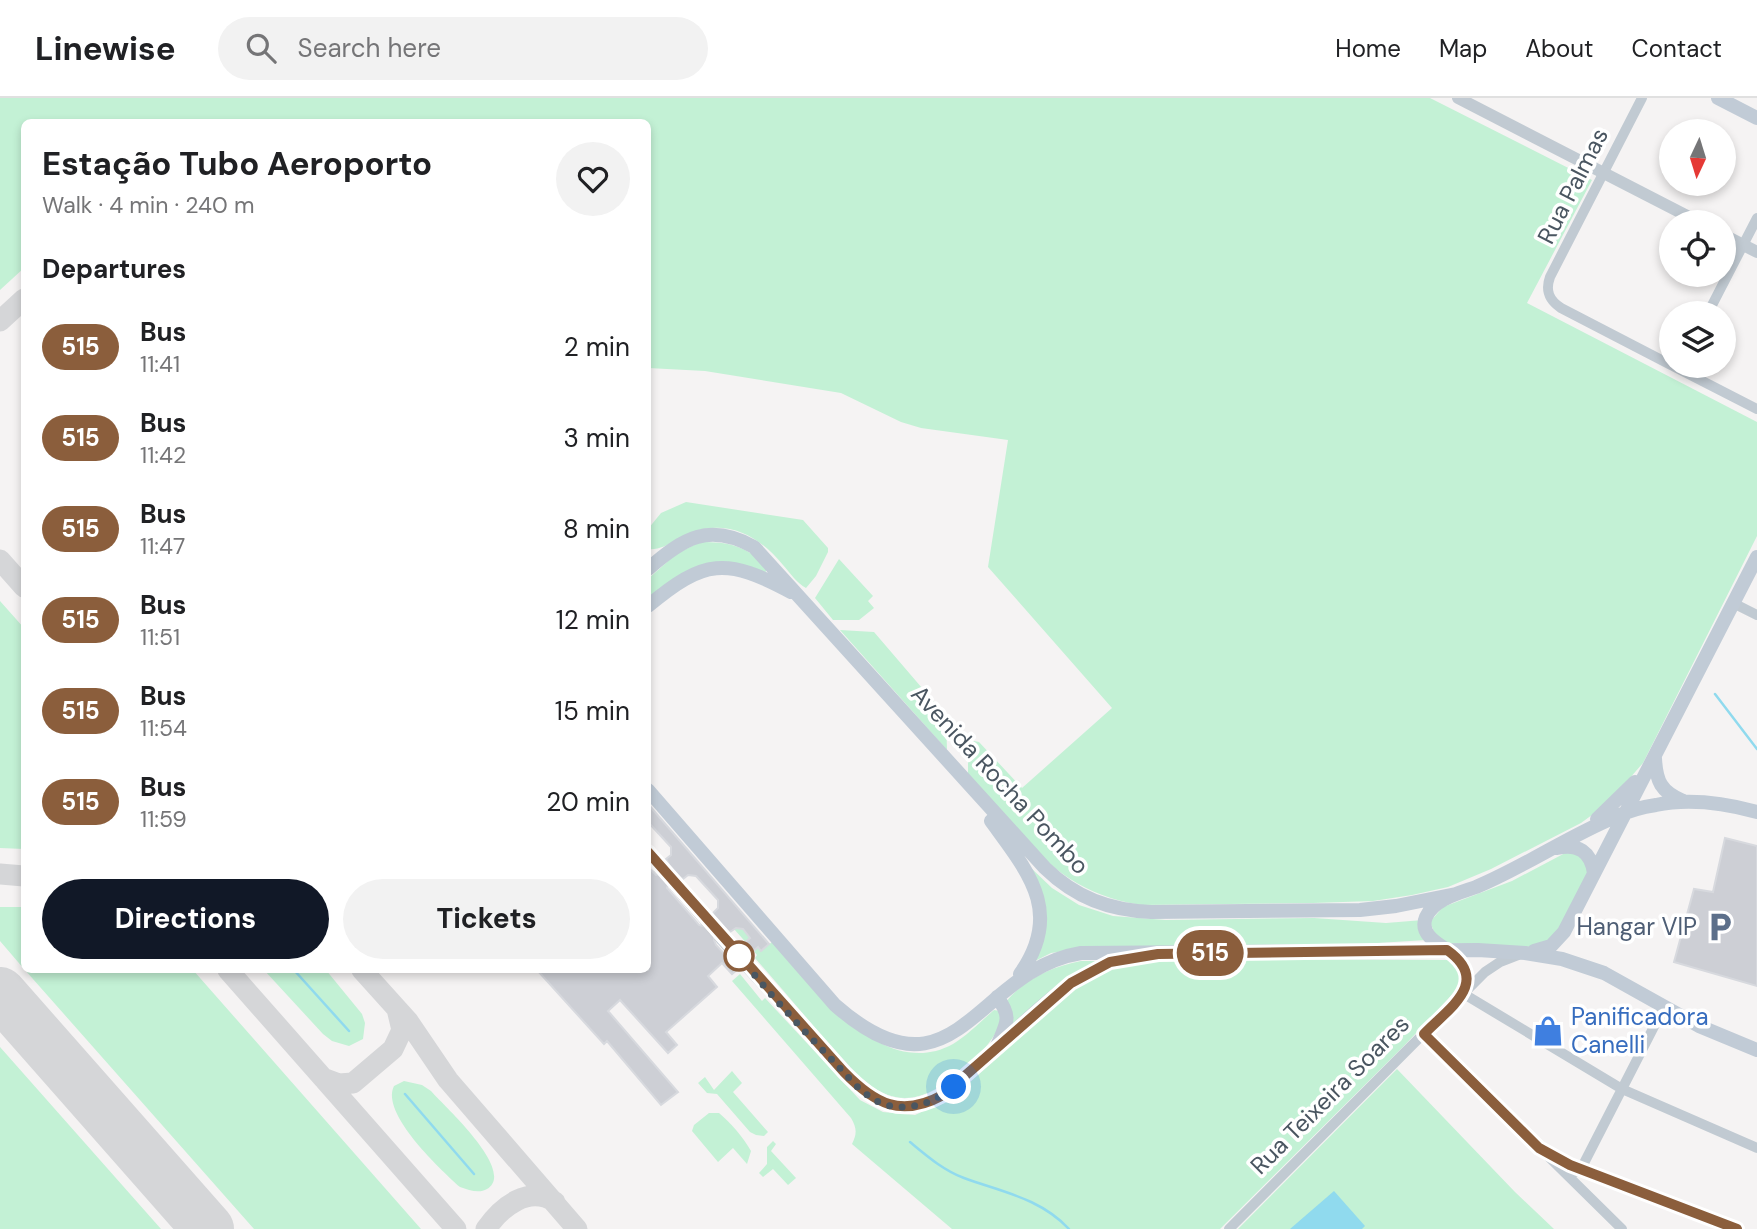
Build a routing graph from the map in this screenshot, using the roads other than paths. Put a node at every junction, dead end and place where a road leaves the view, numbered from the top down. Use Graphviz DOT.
graph roads {
  1 [pos="1642,98"];
  2 [pos="1718,98"];
  3 [pos="1464,100"];
  4 [pos="1757,118"];
  5 [pos="1603,173"];
  6 [pos="1675,210"];
  7 [pos="1757,218"];
  8 [pos="1736,241"];
  9 [pos="1743,245"];
  10 [pos="1757,252"];
  11 [pos="1714,301"];
  12 [pos="1659,357"];
  13 [pos="1699,378"];
  14 [pos="1757,409"];
  15 [pos="1757,557"];
  16 [pos="651,567"];
  17 [pos="802,598"];
  18 [pos="651,602"];
  19 [pos="1733,603"];
  20 [pos="1757,615"];
  21 [pos="1655,755"];
  22 [pos="955,770"];
  23 [pos="651,793"];
  24 [pos="1685,801"];
  25 [pos="1625,812"];
  26 [pos="1757,812"];
  27 [pos="1582,832"];
  28 [pos="1556,848"];
  29 [pos="651,856"];
  30 [pos="659,866"];
  31 [pos="1594,873"];
  32 [pos="677,885"];
  33 [pos="1456,894"];
  34 [pos="706,919"];
  35 [pos="723,939"];
  36 [pos="1447,950"];
  37 [pos="1525,953"];
  38 [pos="1158,954"];
  39 [pos="1013,983"];
  40 [pos="1464,994"];
  41 [pos="997,997"];
  42 [pos="1664,1007"];
  43 [pos="1424,1034"];
  44 [pos="1757,1050"];
  45 [pos="995,1051"];
  46 [pos="1622,1089"];
  47 [pos="1757,1148"];
  48 [pos="1581,1169"];
  49 [pos="1568,1171"];
  50 [pos="1229,1229"];
  51 [pos="1622,1229"];
  52 [pos="1737,1229"];
  1 -- 5 [label="street, Rua Palmas"];
  2 -- 4 [label="main road"];
  3 -- 5 [label="street"];
  5 -- 6 [label="street"];
  5 -- 12 [label="street, Rua Palmas"];
  7 -- 9 [label="street"];
  8 -- 9 [label="street"];
  9 -- 10 [label="street"];
  9 -- 11 [label="street"];
  13 -- 14 [label="street"];
  15 -- 19 [label="main road, Rua Teixeira Soares"];
  16 -- 17 [label="main road, Avenida Rocha Pombo"];
  17 -- 18 [label="main road, Avenida Rocha Pombo"];
  17 -- 22 [label="main road, Avenida Rocha Pombo"];
  19 -- 20 [label="street"];
  19 -- 21 [label="main road, Rua Teixeira Soares"];
  21 -- 24 [label="main road"];
  21 -- 25 [label="main road, Rua Teixeira Soares"];
  21 -- 27 [label="main road, Rua Teixeira Soares"];
  22 -- 33 [label="main road, Avenida Rocha Pombo"];
  22 -- 39 [label="main road"];
  23 -- 41 [label="main road"];
  24 -- 25 [label="main road"];
  24 -- 26 [label="main road"];
  25 -- 27 [label="main road"];
  25 -- 31 [label="main road, Rua Teixeira Soares"];
  27 -- 28 [label="main road"];
  28 -- 31 [label="main road"];
  28 -- 33 [label="main road"];
  29 -- 30 [label="main road"];
  31 -- 37 [label="main road, Rua Teixeira Soares"];
  32 -- 34 [label="main road"];
  33 -- 36 [label="main road"];
  35 -- 45 [label="main road"];
  36 -- 37 [label="main road"];
  36 -- 38 [label="main road"];
  36 -- 40 [label="street"];
  37 -- 40 [label="street, Rua Teixeira Soares"];
  37 -- 42 [label="main road"];
  38 -- 39 [label="main road"];
  38 -- 45 [label="main road"];
  39 -- 41 [label="main road"];
  40 -- 43 [label="street, Rua Teixeira Soares"];
  40 -- 46 [label="street"];
  41 -- 45 [label="main road"];
  42 -- 44 [label="main road"];
  42 -- 46 [label="street"];
  43 -- 49 [label="street"];
  43 -- 50 [label="street, Rua Teixeira Soares"];
  46 -- 47 [label="street"];
  46 -- 48 [label="street"];
  48 -- 49 [label="street"];
  48 -- 52 [label="street"];
  49 -- 51 [label="street"];
}
